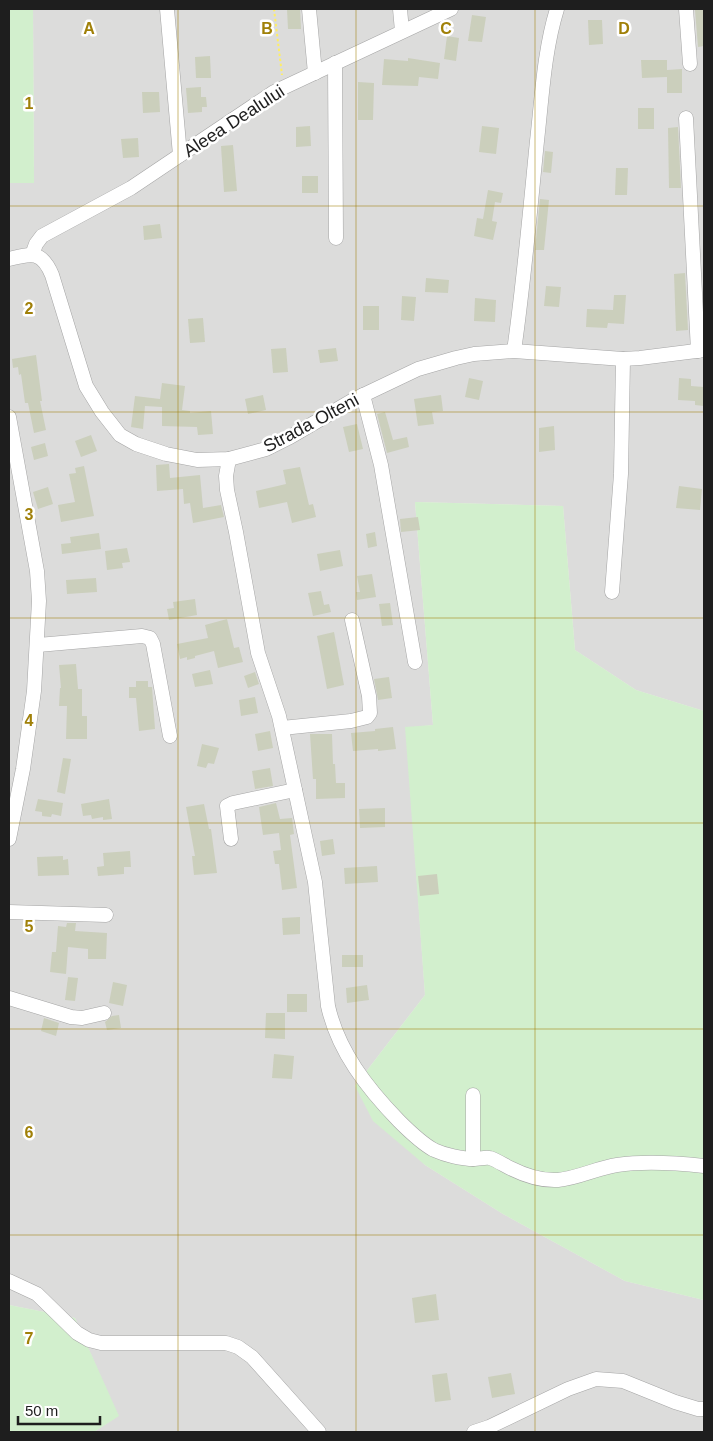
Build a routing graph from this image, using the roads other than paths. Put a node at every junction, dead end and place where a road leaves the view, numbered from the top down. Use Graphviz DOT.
graph roads {
  1 [pos="167,9"];
  2 [pos="309,9"];
  3 [pos="400,9"];
  4 [pos="452,9"];
  5 [pos="556,9"];
  6 [pos="686,9"];
  7 [pos="437,12"];
  8 [pos="402,31"];
  9 [pos="335,63"];
  10 [pos="690,64"];
  11 [pos="315,72"];
  12 [pos="686,118"];
  13 [pos="180,155"];
  14 [pos="336,238"];
  15 [pos="32,255"];
  16 [pos="9,259"];
  17 [pos="701,350"];
  18 [pos="514,351"];
  19 [pos="623,359"];
  20 [pos="363,395"];
  21 [pos="10,425"];
  22 [pos="229,458"];
  23 [pos="612,592"];
  24 [pos="352,620"];
  25 [pos="38,645"];
  26 [pos="415,662"];
  27 [pos="282,728"];
  28 [pos="170,736"];
  29 [pos="295,790"];
  30 [pos="9,839"];
  31 [pos="231,839"];
  32 [pos="9,912"];
  33 [pos="106,915"];
  34 [pos="9,998"];
  35 [pos="104,1013"];
  36 [pos="473,1095"];
  37 [pos="474,1159"];
  38 [pos="704,1166"];
  39 [pos="9,1281"];
  40 [pos="704,1409"];
  41 [pos="319,1432"];
  42 [pos="474,1432"];
  1 -- 13 [label="street"];
  2 -- 11 [label="street"];
  3 -- 8 [label="street"];
  4 -- 7 [label="street, Aleea Dealului"];
  5 -- 18 [label="street"];
  6 -- 10 [label="street"];
  7 -- 8 [label="street, Aleea Dealului"];
  8 -- 9 [label="street, Aleea Dealului"];
  9 -- 11 [label="street, Aleea Dealului"];
  9 -- 14 [label="street"];
  11 -- 13 [label="street, Aleea Dealului"];
  12 -- 17 [label="street"];
  13 -- 15 [label="street, Aleea Dealului"];
  15 -- 16 [label="street"];
  15 -- 22 [label="street, Strada Olteni"];
  17 -- 19 [label="street, Strada Olteni"];
  18 -- 19 [label="street, Strada Olteni"];
  18 -- 20 [label="street, Strada Olteni"];
  19 -- 23 [label="street"];
  20 -- 22 [label="street, Strada Olteni"];
  20 -- 26 [label="street"];
  21 -- 25 [label="street"];
  22 -- 27 [label="street"];
  24 -- 27 [label="street"];
  25 -- 28 [label="street"];
  25 -- 30 [label="street"];
  27 -- 29 [label="street"];
  29 -- 31 [label="street"];
  29 -- 37 [label="street"];
  32 -- 33 [label="street"];
  34 -- 35 [label="street"];
  36 -- 37 [label="street"];
  37 -- 38 [label="street"];
  39 -- 41 [label="street"];
  40 -- 42 [label="street"];
}
